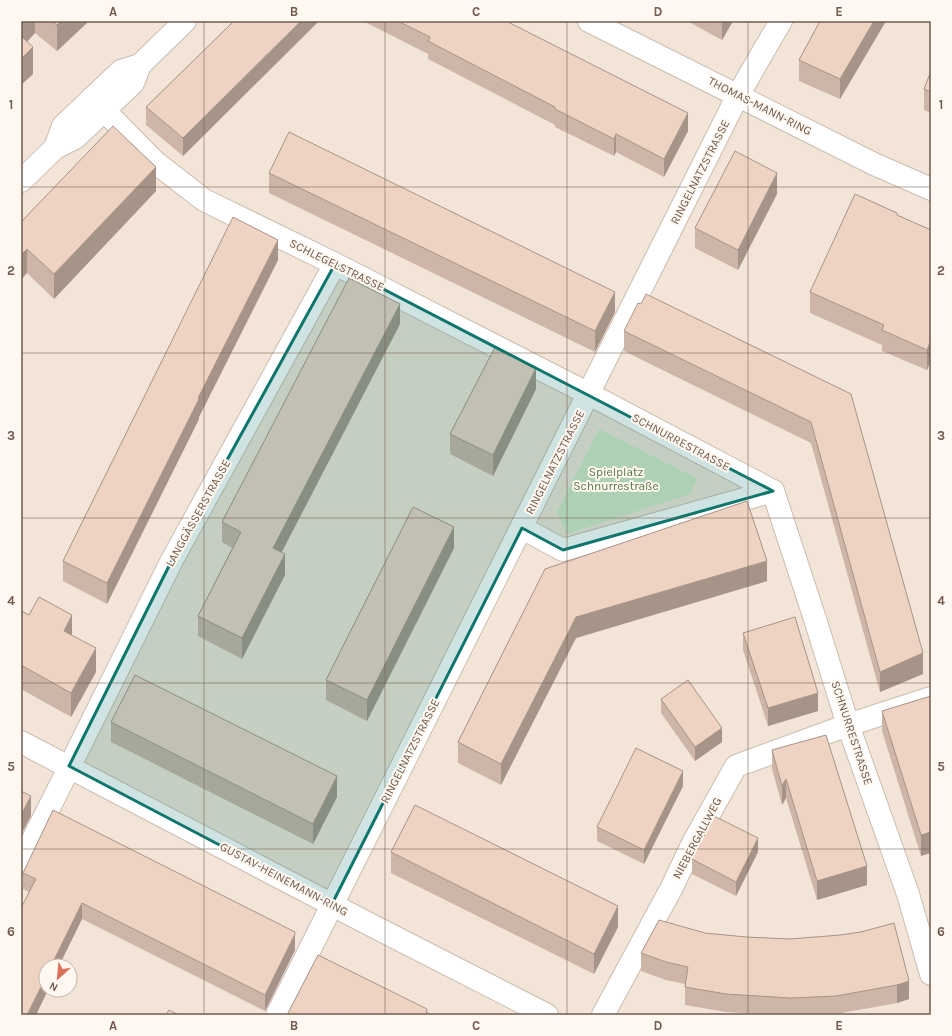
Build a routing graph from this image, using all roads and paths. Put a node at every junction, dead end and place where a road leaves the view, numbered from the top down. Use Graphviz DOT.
graph roads {
  1 [pos="185,21"];
  2 [pos="589,21"];
  3 [pos="781,21"];
  4 [pos="738,95"];
  5 [pos="98,105"];
  6 [pos="21,180"];
  7 [pos="931,189"];
  8 [pos="335,264"];
  9 [pos="589,394"];
  10 [pos="773,491"];
  11 [pos="522,528"];
  12 [pos="931,698"];
  13 [pos="848,726"];
  14 [pos="21,742"];
  15 [pos="69,766"];
  16 [pos="21,863"];
  17 [pos="332,904"];
  18 [pos="931,974"];
  19 [pos="277,1015"];
  20 [pos="547,1015"];
  21 [pos="603,1015"];
  1 -- 5 [label="street"];
  2 -- 4 [label="street, THOMAS-MANN-RING"];
  3 -- 4 [label="street, RINGELNATZSTRASSE"];
  4 -- 7 [label="street, THOMAS-MANN-RING"];
  4 -- 9 [label="street, RINGELNATZSTRASSE"];
  5 -- 6 [label="street"];
  5 -- 8 [label="street, SCHLEGELSTRASSE"];
  8 -- 9 [label="street, SCHLEGELSTRASSE"];
  8 -- 15 [label="street, LANGGÄSSERSTRASSE"];
  9 -- 10 [label="street, SCHNURRESTRASSE"];
  9 -- 11 [label="street, RINGELNATZSTRASSE"];
  10 -- 11 [label="street"];
  10 -- 13 [label="street, SCHNURRESTRASSE"];
  11 -- 17 [label="street, RINGELNATZSTRASSE"];
  12 -- 13 [label="street, NIEBERGALLWEG"];
  13 -- 18 [label="street, SCHNURRESTRASSE"];
  13 -- 21 [label="street, NIEBERGALLWEG"];
  14 -- 15 [label="street, GUSTAV-HEINEMANN-RING"];
  15 -- 16 [label="street, LANGGÄSSERSTRASSE"];
  15 -- 17 [label="street, GUSTAV-HEINEMANN-RING"];
  17 -- 19 [label="street, RINGELNATZSTRASSE"];
  17 -- 20 [label="street, GUSTAV-HEINEMANN-RING"];
}
